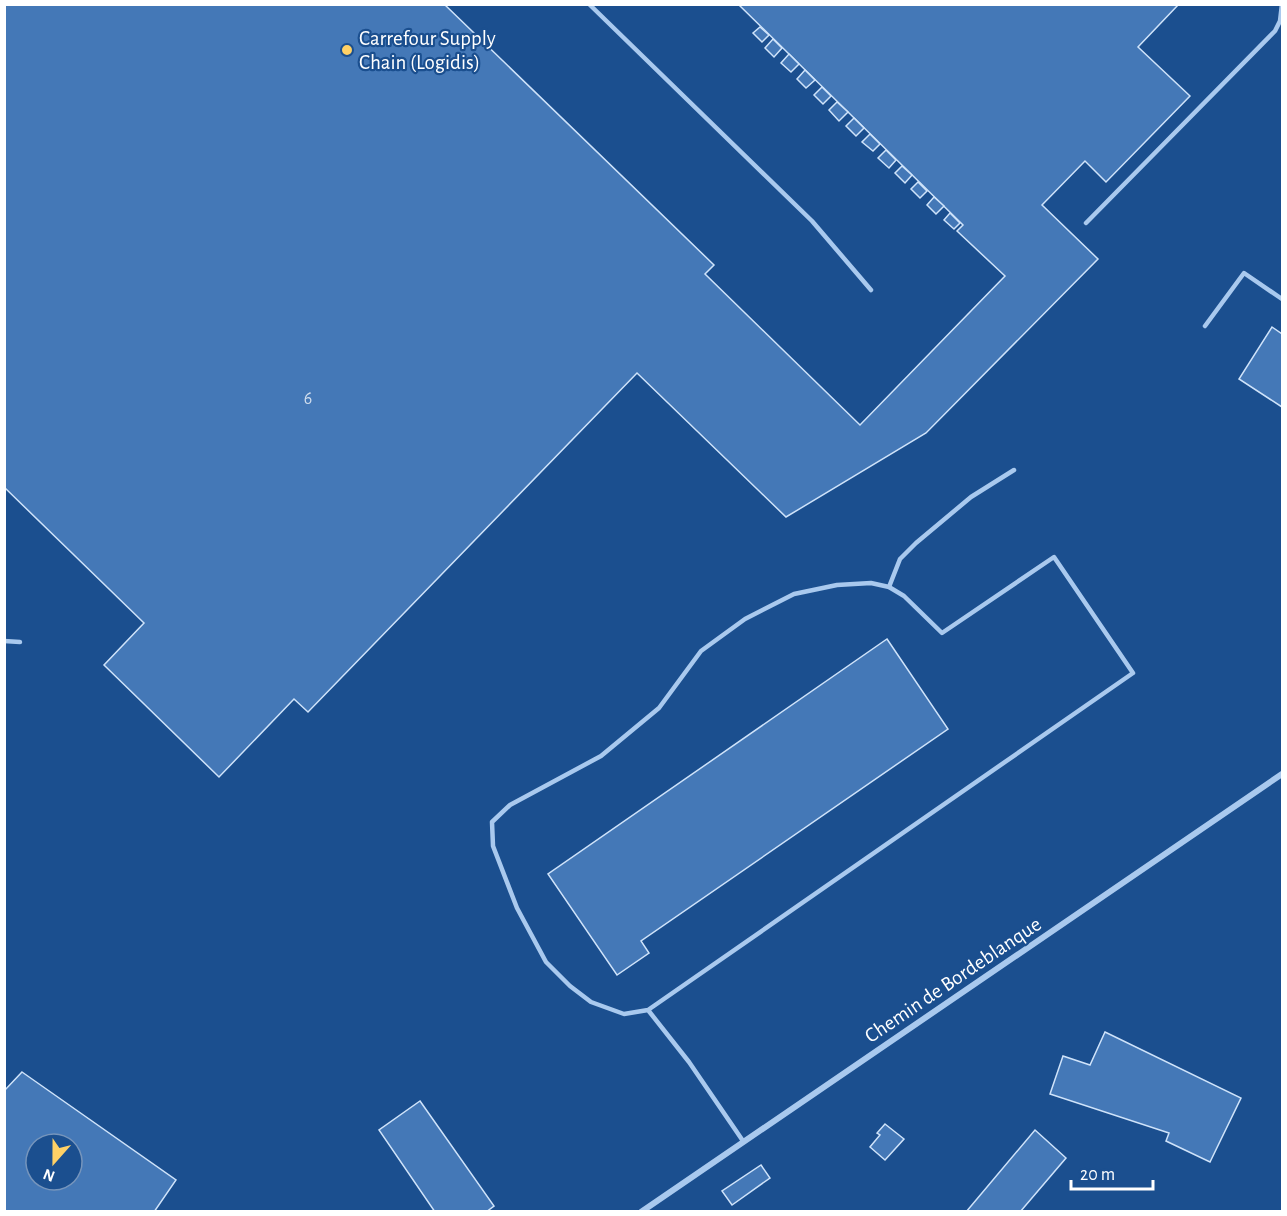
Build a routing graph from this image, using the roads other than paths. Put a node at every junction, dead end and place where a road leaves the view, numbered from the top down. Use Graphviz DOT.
graph roads {
  1 [pos="589,4"];
  2 [pos="1282,4"];
  3 [pos="1086,223"];
  4 [pos="872,290"];
  5 [pos="1282,299"];
  6 [pos="1205,326"];
  7 [pos="1014,470"];
  8 [pos="889,587"];
  9 [pos="4,641"];
  10 [pos="20,642"];
  11 [pos="1282,774"];
  12 [pos="648,1010"];
  13 [pos="743,1141"];
  14 [pos="641,1212"];
  1 -- 4 [label="lane"];
  2 -- 3 [label="lane"];
  5 -- 6 [label="lane"];
  7 -- 8 [label="lane"];
  8 -- 12 [label="lane"];
  8 -- 12 [label="lane"];
  9 -- 10 [label="lane"];
  11 -- 13 [label="street, Chemin de Bordeblanque"];
  12 -- 13 [label="lane"];
  13 -- 14 [label="street, Chemin de Bordeblanque"];
}
